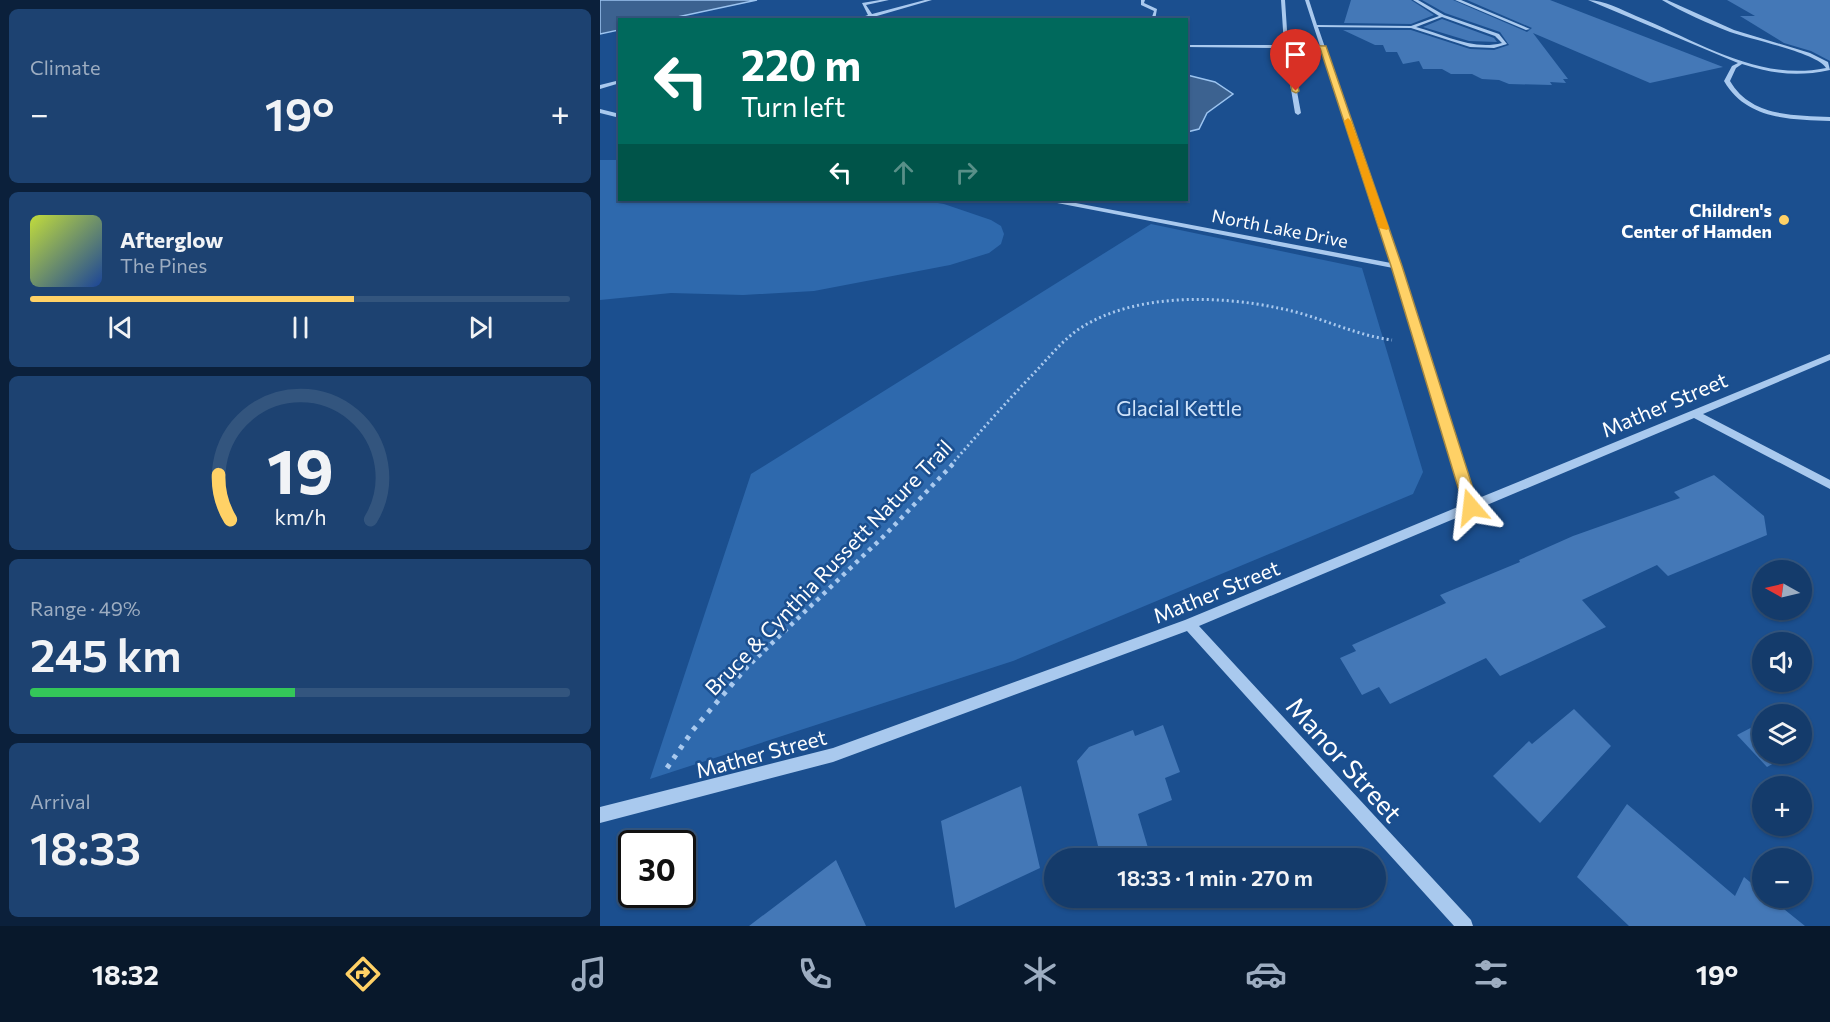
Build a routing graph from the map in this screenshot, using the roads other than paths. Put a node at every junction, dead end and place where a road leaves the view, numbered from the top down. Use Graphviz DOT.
graph roads {
  1 [pos="887,0"];
  2 [pos="930,0"];
  3 [pos="1143,0"];
  4 [pos="1283,0"];
  5 [pos="1307,0"];
  6 [pos="1415,0"];
  7 [pos="1457,0"];
  8 [pos="1590,0"];
  9 [pos="1664,0"];
  10 [pos="871,16"];
  11 [pos="1442,16"];
  12 [pos="864,18"];
  13 [pos="1154,18"];
  14 [pos="1316,26"];
  15 [pos="1411,27"];
  16 [pos="1527,29"];
  17 [pos="1188,46"];
  18 [pos="1286,46"];
  19 [pos="1323,46"];
  20 [pos="1741,63"];
  21 [pos="618,82"];
  22 [pos="600,87"];
  23 [pos="600,111"];
  24 [pos="1298,113"];
  25 [pos="618,116"];
  26 [pos="1830,119"];
  27 [pos="1057,201"];
  28 [pos="1396,266"];
  29 [pos="1830,357"];
  30 [pos="1693,413"];
  31 [pos="1830,485"];
  32 [pos="1471,507"];
  33 [pos="1189,624"];
  34 [pos="600,815"];
  35 [pos="1465,926"];
  1 -- 10 [label="street"];
  2 -- 10 [label="street"];
  3 -- 13 [label="street"];
  4 -- 18 [label="street"];
  5 -- 14 [label="street"];
  6 -- 11 [label="street"];
  7 -- 16 [label="street"];
  8 -- 20 [label="street"];
  9 -- 20 [label="street"];
  10 -- 12 [label="street"];
  11 -- 15 [label="street"];
  11 -- 15 [label="street"];
  14 -- 15 [label="street"];
  14 -- 19 [label="street"];
  17 -- 18 [label="street"];
  18 -- 19 [label="street"];
  18 -- 24 [label="street"];
  19 -- 28 [label="street"];
  20 -- 26 [label="street"];
  21 -- 22 [label="street"];
  23 -- 25 [label="street"];
  27 -- 28 [label="street, North Lake Drive"];
  28 -- 32 [label="street"];
  29 -- 30 [label="street, Mather Street"];
  30 -- 31 [label="street"];
  30 -- 32 [label="street, Mather Street"];
  32 -- 33 [label="street, Mather Street"];
  33 -- 34 [label="street, Mather Street"];
  33 -- 35 [label="street, Manor Street"];
}
